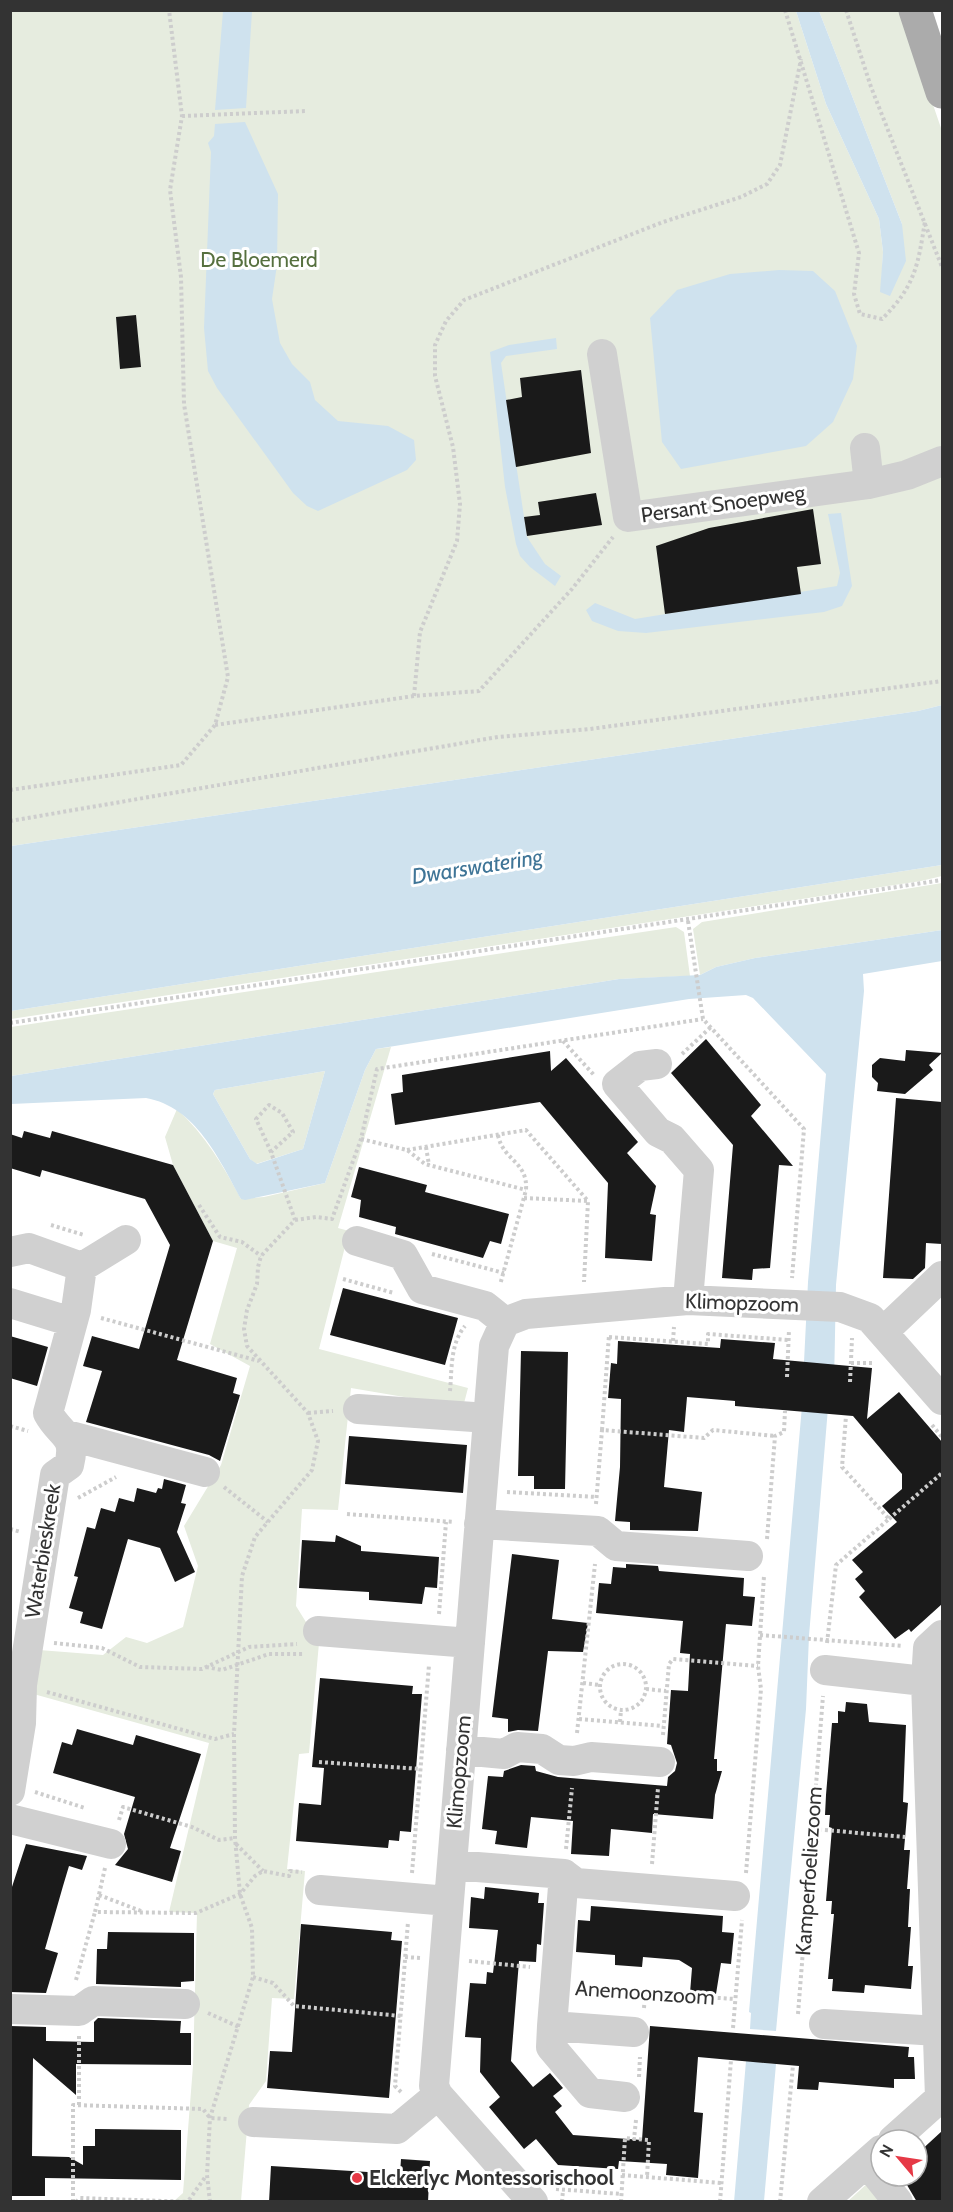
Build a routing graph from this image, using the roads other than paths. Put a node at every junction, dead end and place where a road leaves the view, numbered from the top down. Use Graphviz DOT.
graph roads {
  1 [pos="915,10"];
  2 [pos="942,92"];
  3 [pos="602,354"];
  4 [pos="865,448"];
  5 [pos="942,461"];
  6 [pos="869,484"];
  7 [pos="657,1064"];
  8 [pos="126,1240"];
  9 [pos="357,1241"];
  10 [pos="10,1252"];
  11 [pos="82,1267"];
  12 [pos="942,1276"];
  13 [pos="688,1300"];
  14 [pos="10,1303"];
  15 [pos="494,1313"];
  16 [pos="74,1316"];
  17 [pos="883,1332"];
  18 [pos="942,1400"];
  19 [pos="358,1409"];
  20 [pos="488,1418"];
  21 [pos="67,1435"];
  22 [pos="205,1472"];
  23 [pos="479,1524"];
  24 [pos="759,1557"];
  25 [pos="318,1631"];
  26 [pos="20,1638"];
  27 [pos="935,1641"];
  28 [pos="470,1643"];
  29 [pos="825,1670"];
  30 [pos="934,1682"];
  31 [pos="461,1750"];
  32 [pos="660,1762"];
  33 [pos="11,1788"];
  34 [pos="10,1819"];
  35 [pos="115,1831"];
  36 [pos="452,1865"];
  37 [pos="564,1874"];
  38 [pos="320,1890"];
  39 [pos="741,1900"];
  40 [pos="448,1901"];
  41 [pos="938,1922"];
  42 [pos="185,2004"];
  43 [pos="10,2009"];
  44 [pos="811,2020"];
  45 [pos="552,2025"];
  46 [pos="938,2031"];
  47 [pos="634,2032"];
  48 [pos="625,2097"];
  49 [pos="429,2104"];
  50 [pos="253,2122"];
  51 [pos="906,2128"];
  52 [pos="869,2161"];
  53 [pos="891,2188"];
  54 [pos="543,2195"];
  55 [pos="822,2202"];
  56 [pos="898,2202"];
  1 -- 2 [label="main road"];
  3 -- 6 [label="street, Persant Snoepweg"];
  4 -- 6 [label="street"];
  5 -- 6 [label="street, Persant Snoepweg"];
  7 -- 13 [label="street"];
  8 -- 11 [label="street"];
  9 -- 15 [label="street"];
  10 -- 11 [label="street"];
  11 -- 16 [label="street"];
  12 -- 17 [label="street"];
  13 -- 15 [label="street, Klimopzoom"];
  13 -- 17 [label="street, Klimopzoom"];
  14 -- 16 [label="street"];
  15 -- 20 [label="street, Klimopzoom"];
  16 -- 21 [label="street"];
  17 -- 18 [label="street"];
  19 -- 20 [label="street"];
  20 -- 23 [label="street, Klimopzoom"];
  21 -- 22 [label="street"];
  21 -- 26 [label="street, Waterbieskreek"];
  23 -- 24 [label="street"];
  23 -- 28 [label="street, Klimopzoom"];
  25 -- 28 [label="street"];
  26 -- 33 [label="street, Waterbieskreek"];
  27 -- 30 [label="street"];
  28 -- 31 [label="street, Klimopzoom"];
  29 -- 30 [label="street"];
  30 -- 41 [label="street"];
  31 -- 32 [label="street"];
  31 -- 36 [label="street, Klimopzoom"];
  34 -- 35 [label="street"];
  36 -- 37 [label="street"];
  36 -- 40 [label="street, Klimopzoom"];
  37 -- 39 [label="street"];
  37 -- 45 [label="street, Anemoonzoom"];
  38 -- 40 [label="street"];
  40 -- 49 [label="street, Klimopzoom"];
  41 -- 46 [label="street"];
  42 -- 43 [label="street"];
  44 -- 46 [label="street"];
  45 -- 47 [label="street, Anemoonzoom"];
  45 -- 48 [label="street, Anemoonzoom"];
  46 -- 51 [label="street"];
  49 -- 50 [label="street"];
  49 -- 54 [label="street"];
  52 -- 55 [label="street"];
  53 -- 56 [label="street"];
}
